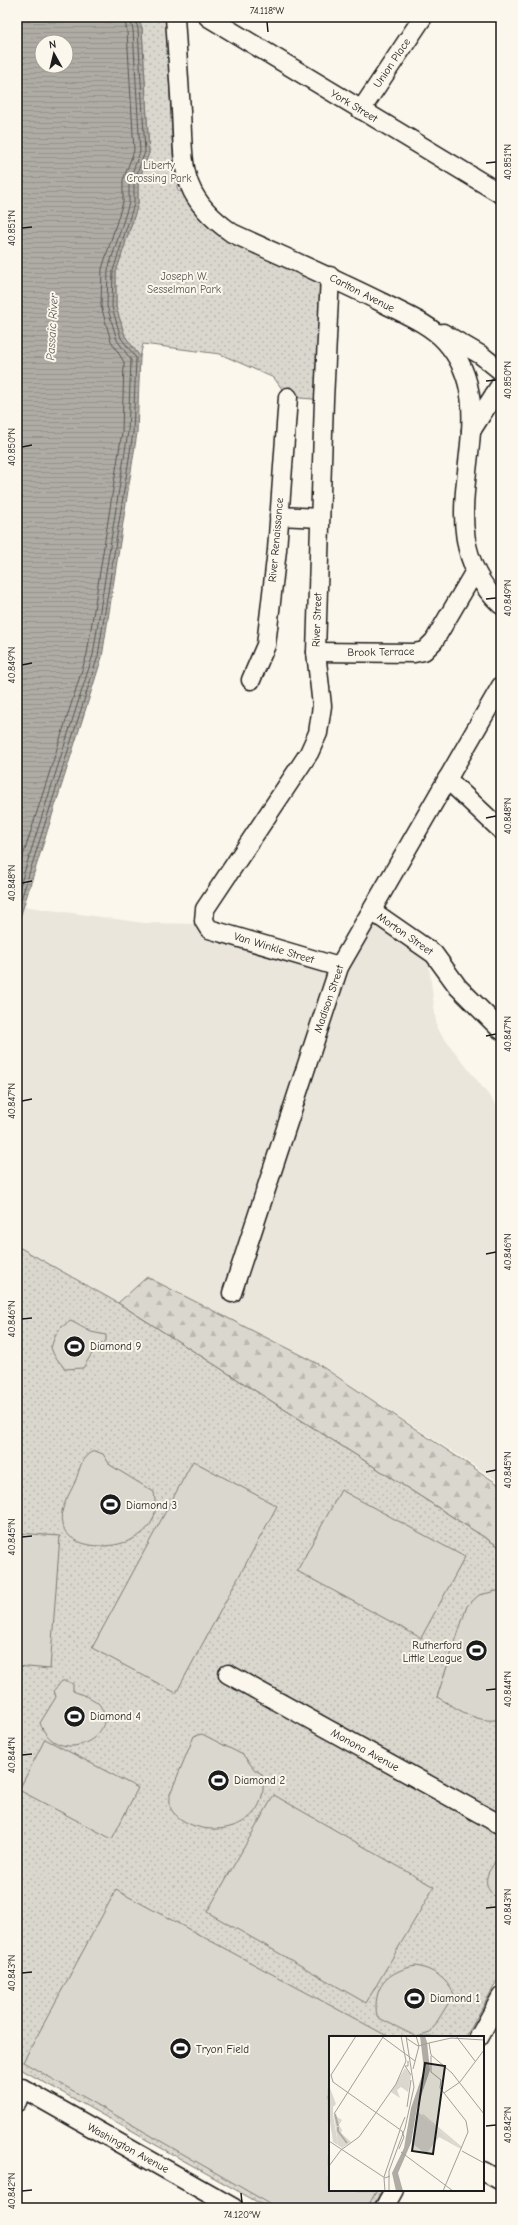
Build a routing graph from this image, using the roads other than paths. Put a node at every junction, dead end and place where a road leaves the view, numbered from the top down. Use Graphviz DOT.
graph roads {
  1 [pos="175,17"];
  2 [pos="208,17"];
  3 [pos="423,17"];
  4 [pos="361,110"];
  5 [pos="501,194"];
  6 [pos="330,276"];
  7 [pos="423,323"];
  8 [pos="501,371"];
  9 [pos="501,384"];
  10 [pos="288,397"];
  11 [pos="471,431"];
  12 [pos="279,516"];
  13 [pos="320,518"];
  14 [pos="475,571"];
  15 [pos="501,605"];
  16 [pos="316,652"];
  17 [pos="252,680"];
  18 [pos="501,686"];
  19 [pos="447,779"];
  20 [pos="501,830"];
  21 [pos="372,911"];
  22 [pos="209,929"];
  23 [pos="339,967"];
  24 [pos="501,1030"];
  25 [pos="232,1293"];
  26 [pos="228,1674"];
  27 [pos="501,1825"];
  28 [pos="499,2003"];
  29 [pos="480,2036"];
  30 [pos="20,2095"];
  31 [pos="484,2173"];
  32 [pos="501,2182"];
  33 [pos="393,2191"];
  34 [pos="234,2208"];
  35 [pos="384,2208"];
  1 -- 6 [label="street, Carlton Avenue"];
  2 -- 4 [label="street, York Street"];
  3 -- 4 [label="street, Union Place"];
  4 -- 5 [label="street, York Street"];
  6 -- 7 [label="street, Carlton Avenue"];
  6 -- 13 [label="street, River Street"];
  7 -- 8 [label="street"];
  7 -- 11 [label="street, Carlton Avenue"];
  9 -- 11 [label="street"];
  10 -- 12 [label="street, River Renaissance"];
  11 -- 14 [label="street, Carlton Avenue"];
  12 -- 13 [label="street"];
  12 -- 17 [label="street, River Renaissance"];
  13 -- 16 [label="street, River Street"];
  14 -- 15 [label="street, Carlton Avenue"];
  14 -- 16 [label="street, Brook Terrace"];
  16 -- 22 [label="street, River Street"];
  18 -- 19 [label="street, Madison Street"];
  19 -- 20 [label="street"];
  19 -- 21 [label="street, Madison Street"];
  21 -- 23 [label="street, Madison Street"];
  21 -- 24 [label="street, Morton Street"];
  22 -- 23 [label="street, Van Winkle Street"];
  23 -- 25 [label="street, Madison Street"];
  26 -- 27 [label="street, Monona Avenue"];
  28 -- 29 [label="street"];
  30 -- 34 [label="street, Washington Avenue"];
  31 -- 32 [label="street"];
  33 -- 35 [label="street"];
}
